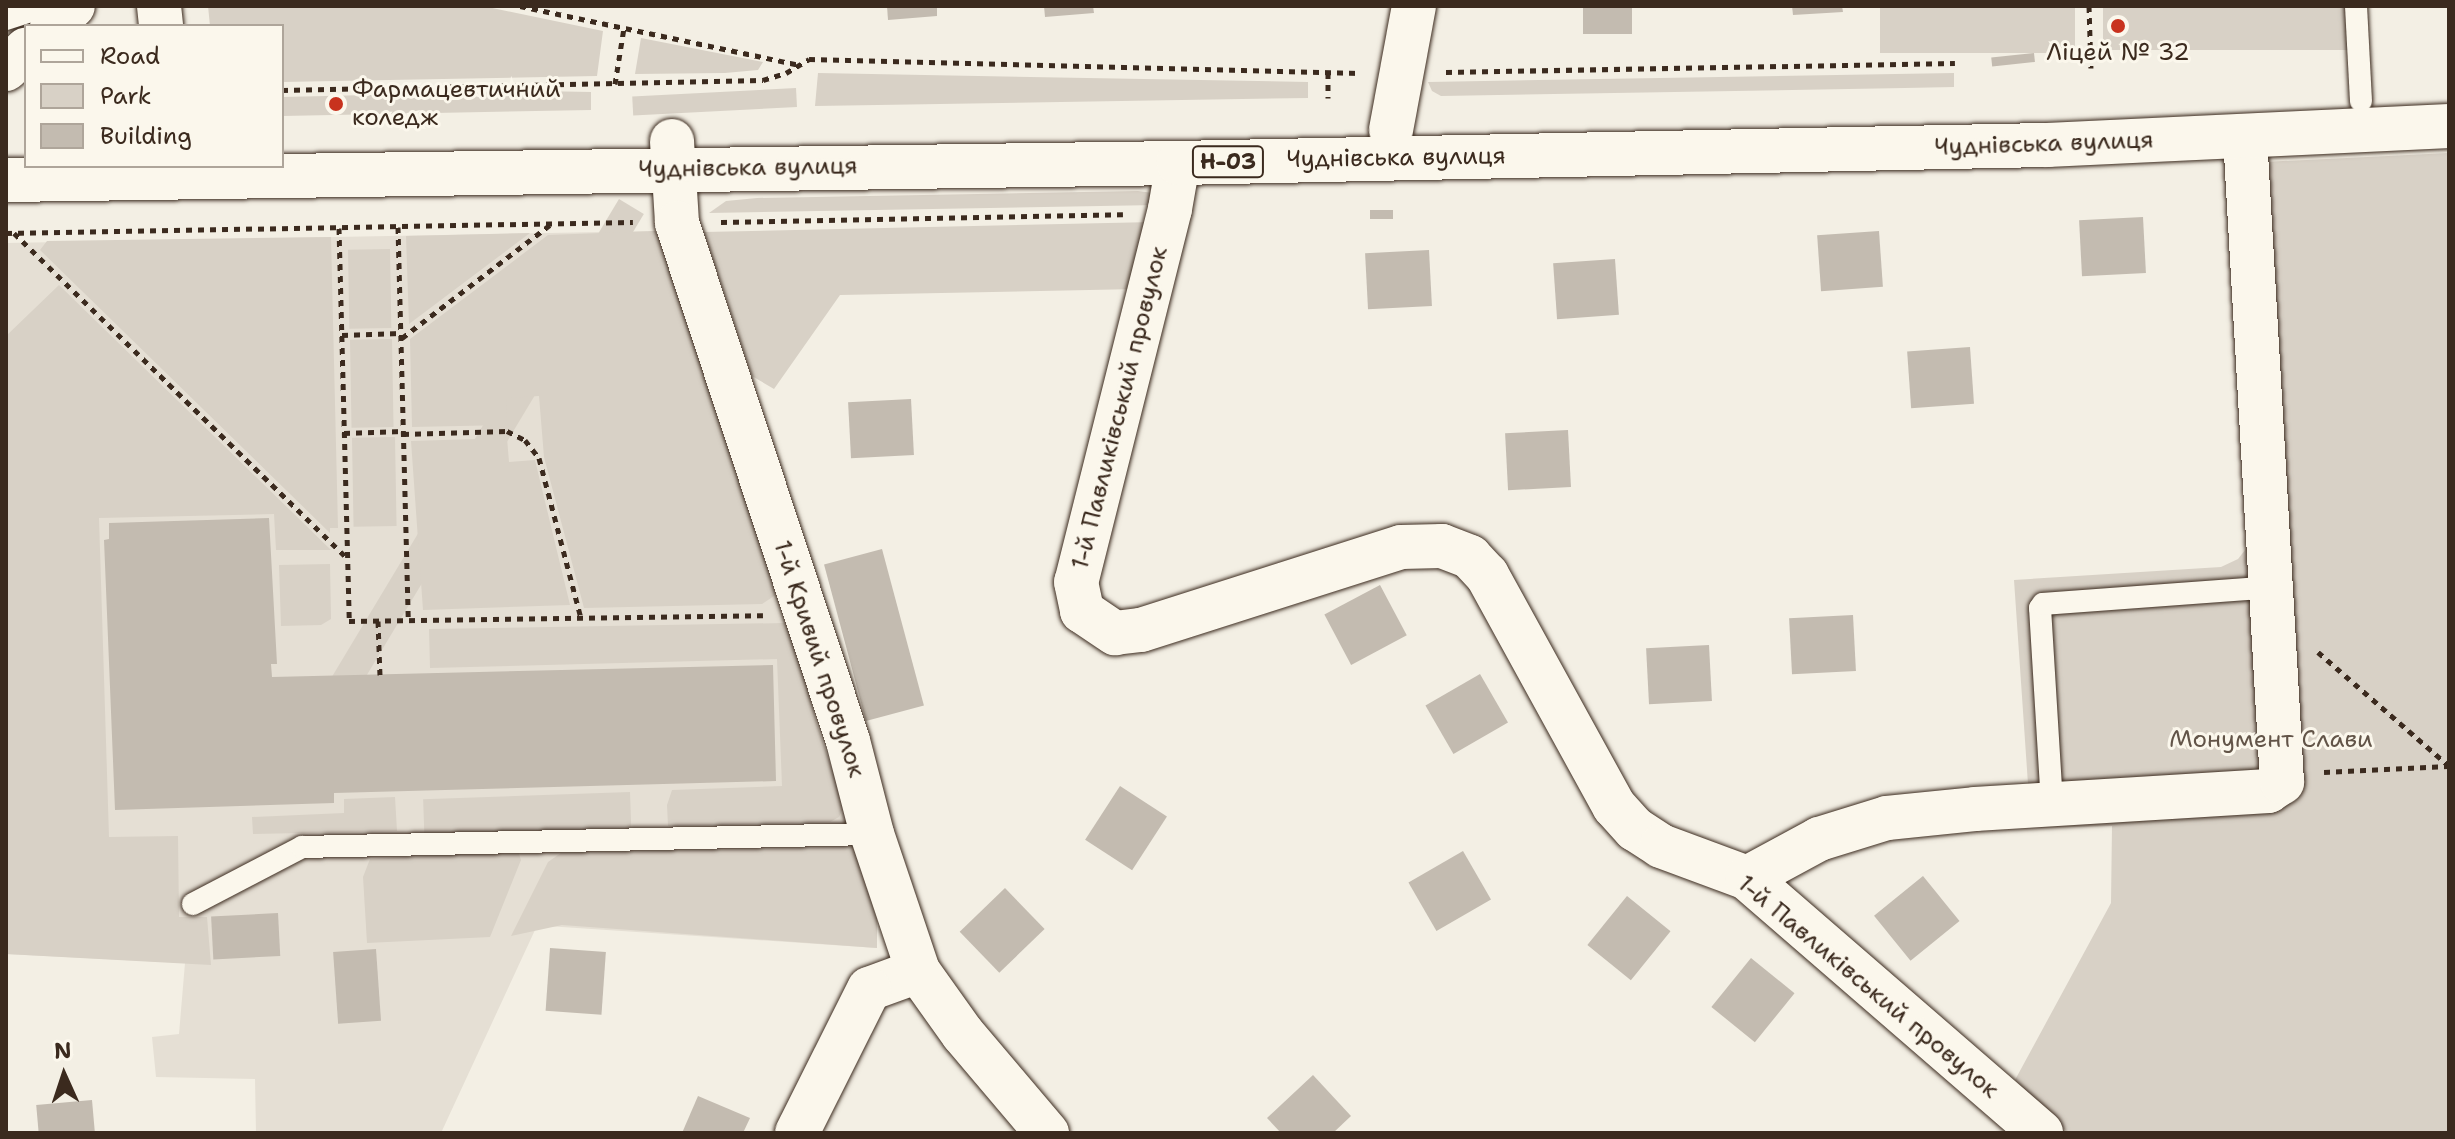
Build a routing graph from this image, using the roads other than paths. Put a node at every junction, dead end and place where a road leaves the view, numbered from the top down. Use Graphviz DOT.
graph roads {
  1 [pos="46,6"];
  2 [pos="73,6"];
  3 [pos="2356,6"];
  4 [pos="1409,15"];
  5 [pos="6,19"];
  6 [pos="54,24"];
  7 [pos="24,52"];
  8 [pos="6,69"];
  9 [pos="2449,97"];
  10 [pos="2361,101"];
  11 [pos="2449,126"];
  12 [pos="1391,130"];
  13 [pos="2245,136"];
  14 [pos="284,148"];
  15 [pos="672,155"];
  16 [pos="1178,163"];
  17 [pos="6,180"];
  18 [pos="2274,601"];
  19 [pos="2052,804"];
  20 [pos="872,834"];
  21 [pos="1747,878"];
  22 [pos="193,904"];
  23 [pos="918,971"];
  24 [pos="797,1133"];
  25 [pos="1047,1133"];
  26 [pos="2041,1133"];
  1 -- 5 [label="lane"];
  2 -- 6 [label="main road"];
  3 -- 10 [label="lane"];
  4 -- 12 [label="main road"];
  7 -- 8 [label="main road"];
  9 -- 10 [label="main road, Чуднівська вулиця / Н-03"];
  10 -- 12 [label="main road, Чуднівська вулиця / Н-03"];
  11 -- 13 [label="main road, Чуднівська вулиця / Н-03"];
  12 -- 15 [label="main road, Чуднівська вулиця / Н-03"];
  13 -- 16 [label="main road, Чуднівська вулиця / Н-03"];
  13 -- 18 [label="main road"];
  14 -- 15 [label="main road, Чуднівська вулиця / Н-03"];
  15 -- 16 [label="main road, Чуднівська вулиця / Н-03"];
  15 -- 17 [label="main road, Чуднівська вулиця / Н-03"];
  15 -- 20 [label="main road, 1-й Кривий провулок"];
  16 -- 21 [label="main road, 1-й Павликівський провулок"];
  18 -- 19 [label="main road"];
  18 -- 19 [label="lane"];
  19 -- 21 [label="main road"];
  20 -- 22 [label="lane"];
  20 -- 23 [label="main road, 1-й Кривий провулок"];
  21 -- 26 [label="main road, 1-й Павликівський провулок"];
  23 -- 24 [label="main road"];
  23 -- 25 [label="main road, 1-й Кривий провулок"];
}
